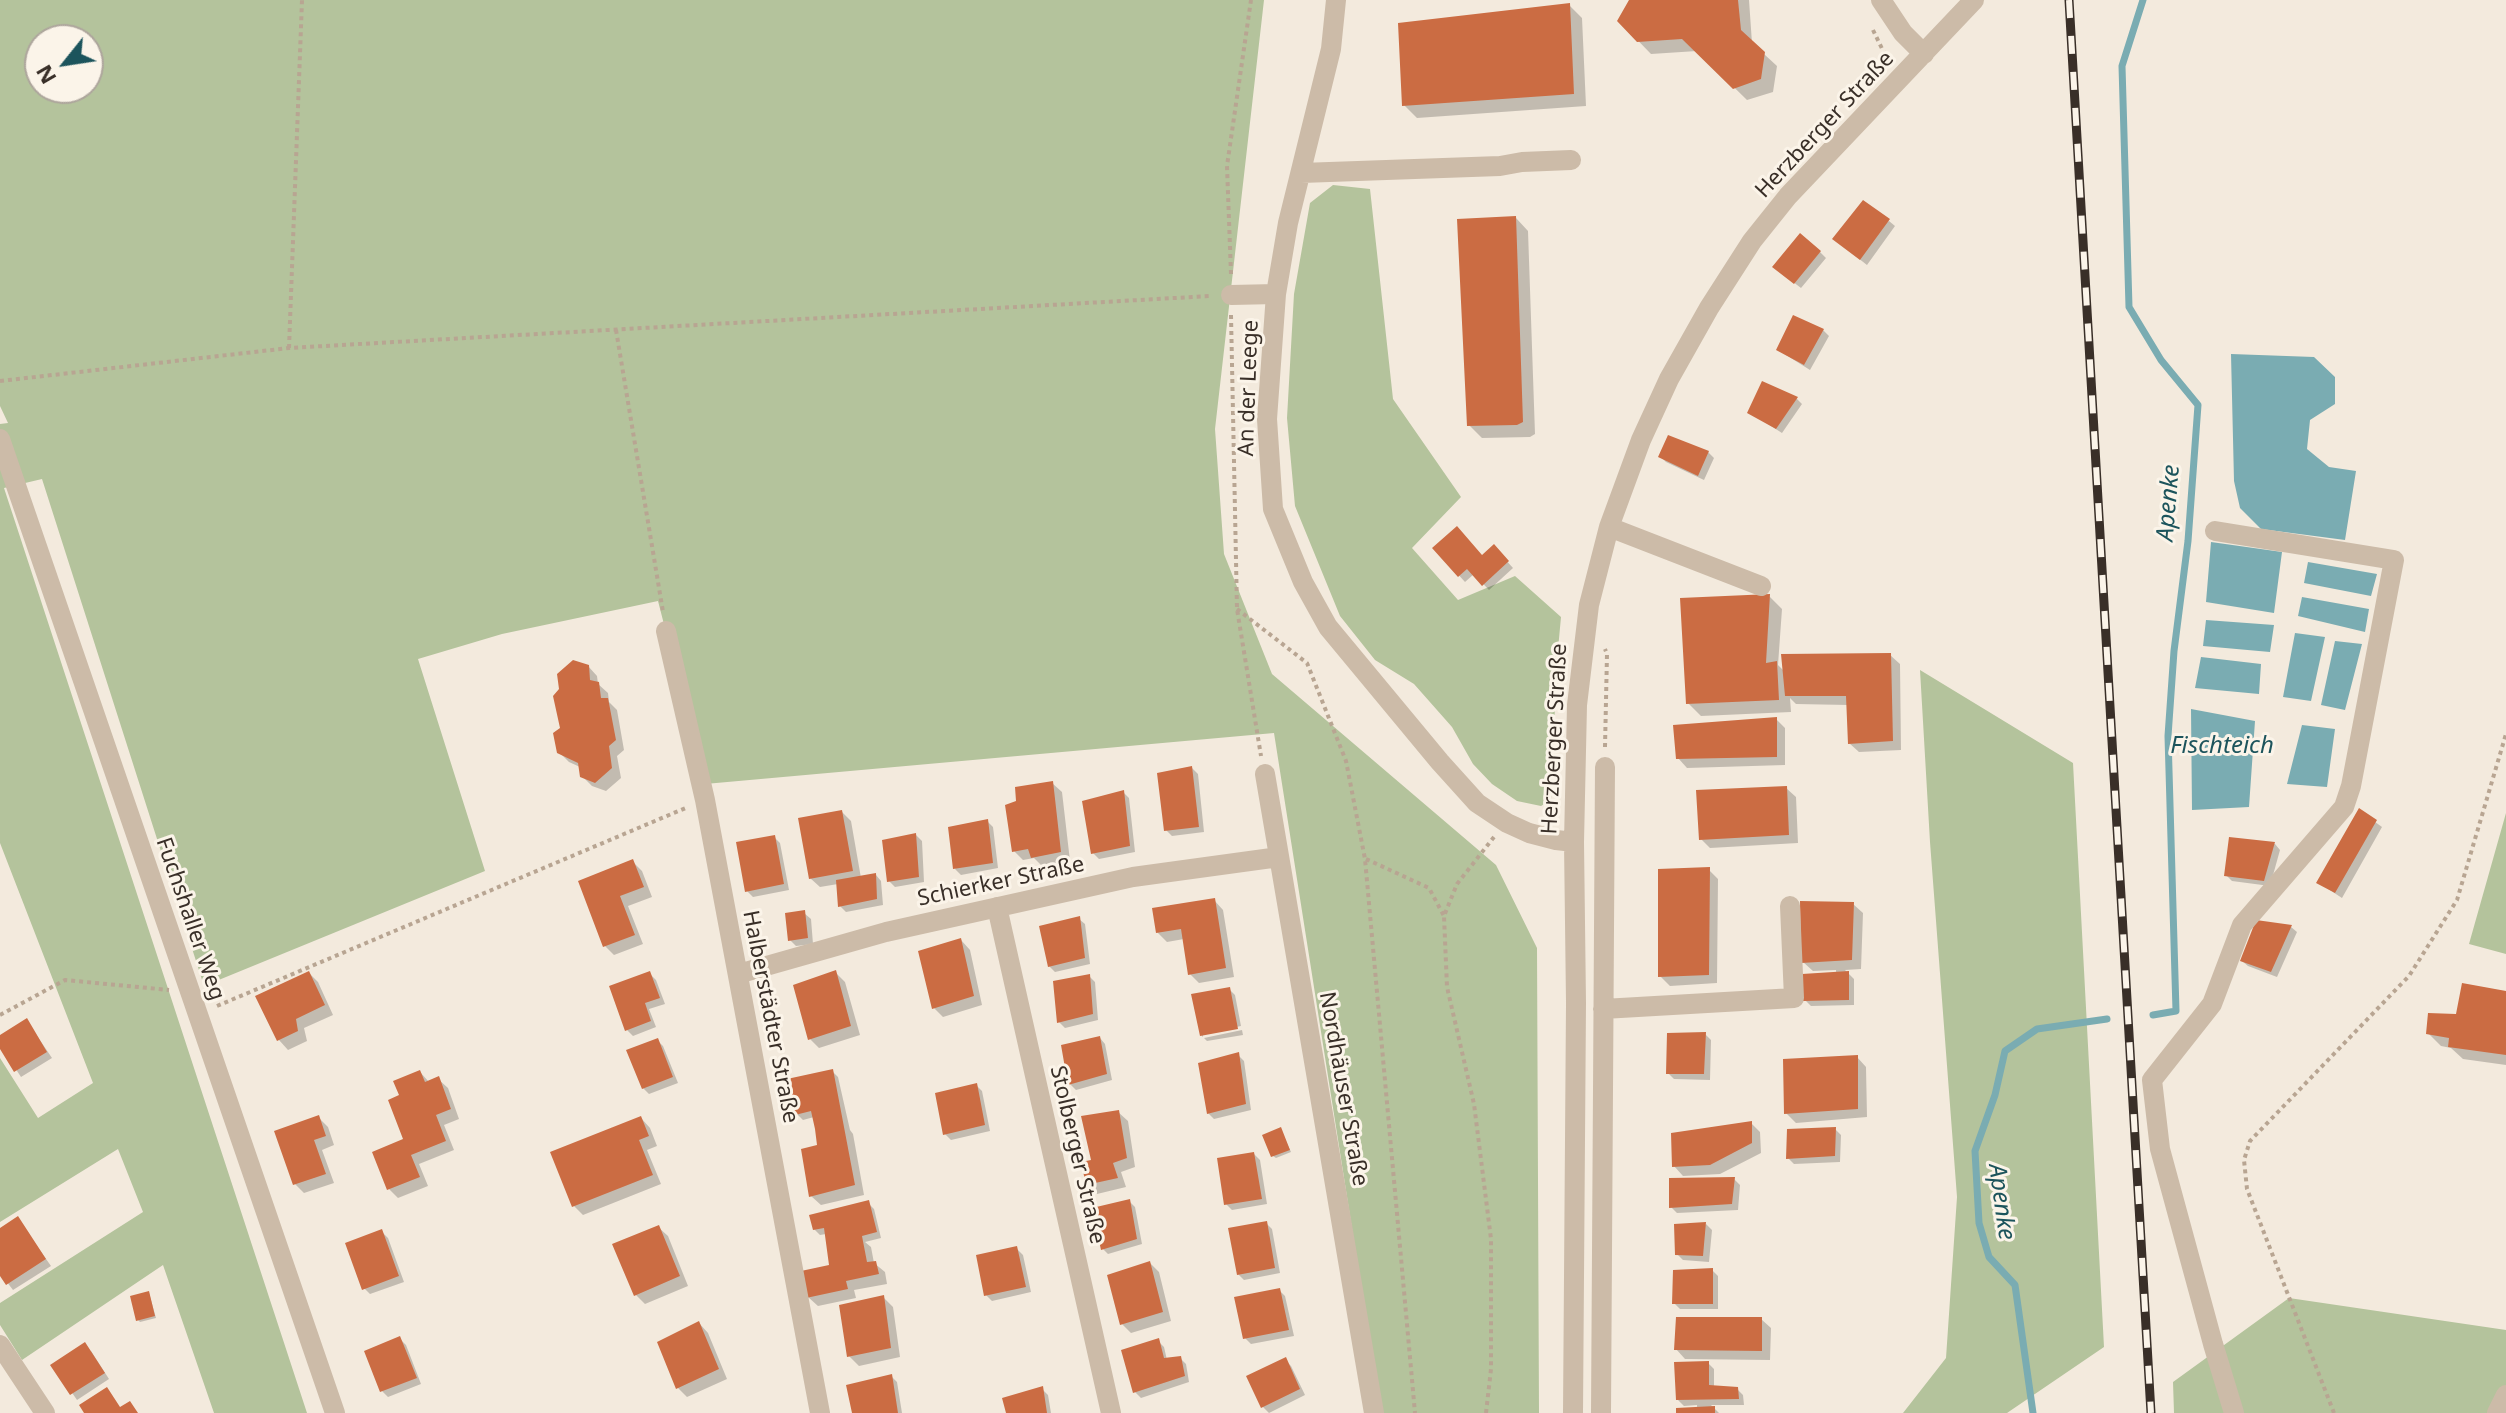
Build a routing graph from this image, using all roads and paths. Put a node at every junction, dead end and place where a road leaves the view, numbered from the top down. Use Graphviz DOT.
graph roads {
  1 [pos="302,0"];
  2 [pos="1251,0"];
  3 [pos="1336,0"];
  4 [pos="1881,0"];
  5 [pos="1974,0"];
  6 [pos="1869,23"];
  7 [pos="1918,49"];
  8 [pos="1571,160"];
  9 [pos="1301,173"];
  10 [pos="1276,294"];
  11 [pos="1231,295"];
  12 [pos="616,330"];
  13 [pos="289,348"];
  14 [pos="0,381"];
  15 [pos="0,439"];
  16 [pos="1609,527"];
  17 [pos="2215,531"];
  18 [pos="1761,586"];
  19 [pos="1237,609"];
  20 [pos="666,631"];
  21 [pos="1603,642"];
  22 [pos="2506,734"];
  23 [pos="1605,767"];
  24 [pos="1265,774"];
  25 [pos="705,800"];
  26 [pos="1507,823"];
  27 [pos="1574,842"];
  28 [pos="1279,857"];
  29 [pos="1365,859"];
  30 [pos="1790,906"];
  31 [pos="997,907"];
  32 [pos="1444,916"];
  33 [pos="738,974"];
  34 [pos="188,989"];
  35 [pos="1603,1009"];
  36 [pos="197,1014"];
  37 [pos="0,1015"];
  38 [pos="0,1345"];
  39 [pos="2506,1395"];
  40 [pos="45,1413"];
  41 [pos="335,1413"];
  42 [pos="820,1413"];
  43 [pos="1111,1413"];
  44 [pos="1374,1413"];
  45 [pos="1415,1413"];
  46 [pos="1486,1413"];
  47 [pos="1573,1413"];
  48 [pos="1601,1413"];
  49 [pos="2234,1413"];
  50 [pos="2334,1413"];
  51 [pos="2497,1413"];
  1 -- 13 [label="path"];
  2 -- 11 [label="path"];
  3 -- 9 [label="street, An der Leege"];
  4 -- 7 [label="street"];
  5 -- 7 [label="street, Herzberger Straße"];
  6 -- 7 [label="path"];
  7 -- 16 [label="street, Herzberger Straße"];
  8 -- 9 [label="street"];
  9 -- 10 [label="street, An der Leege"];
  10 -- 11 [label="street"];
  10 -- 26 [label="street, An der Leege"];
  11 -- 12 [label="path"];
  11 -- 19 [label="path"];
  12 -- 13 [label="path"];
  12 -- 20 [label="path"];
  13 -- 14 [label="path"];
  15 -- 34 [label="street, Fuchshaller Weg"];
  16 -- 18 [label="street"];
  16 -- 27 [label="street, Herzberger Straße"];
  17 -- 49 [label="street"];
  19 -- 24 [label="path"];
  19 -- 29 [label="path"];
  20 -- 25 [label="street, Halberstädter Straße"];
  21 -- 23 [label="path"];
  22 -- 50 [label="path"];
  23 -- 35 [label="street"];
  24 -- 28 [label="street, Nordhäuser Straße"];
  25 -- 33 [label="street, Halberstädter Straße"];
  25 -- 36 [label="path"];
  26 -- 27 [label="street, An der Leege"];
  26 -- 32 [label="path"];
  27 -- 47 [label="street, Herzberger Straße"];
  28 -- 31 [label="street, Schierker Straße"];
  28 -- 44 [label="street, Nordhäuser Straße"];
  29 -- 32 [label="path"];
  29 -- 45 [label="path"];
  30 -- 35 [label="street"];
  31 -- 33 [label="street, Schierker Straße"];
  31 -- 43 [label="street, Stolberger Straße"];
  32 -- 46 [label="path"];
  33 -- 42 [label="street, Halberstädter Straße"];
  34 -- 36 [label="street, Fuchshaller Weg"];
  34 -- 37 [label="path"];
  35 -- 48 [label="street"];
  36 -- 41 [label="street, Fuchshaller Weg"];
  38 -- 40 [label="street"];
  39 -- 51 [label="street"];
}
